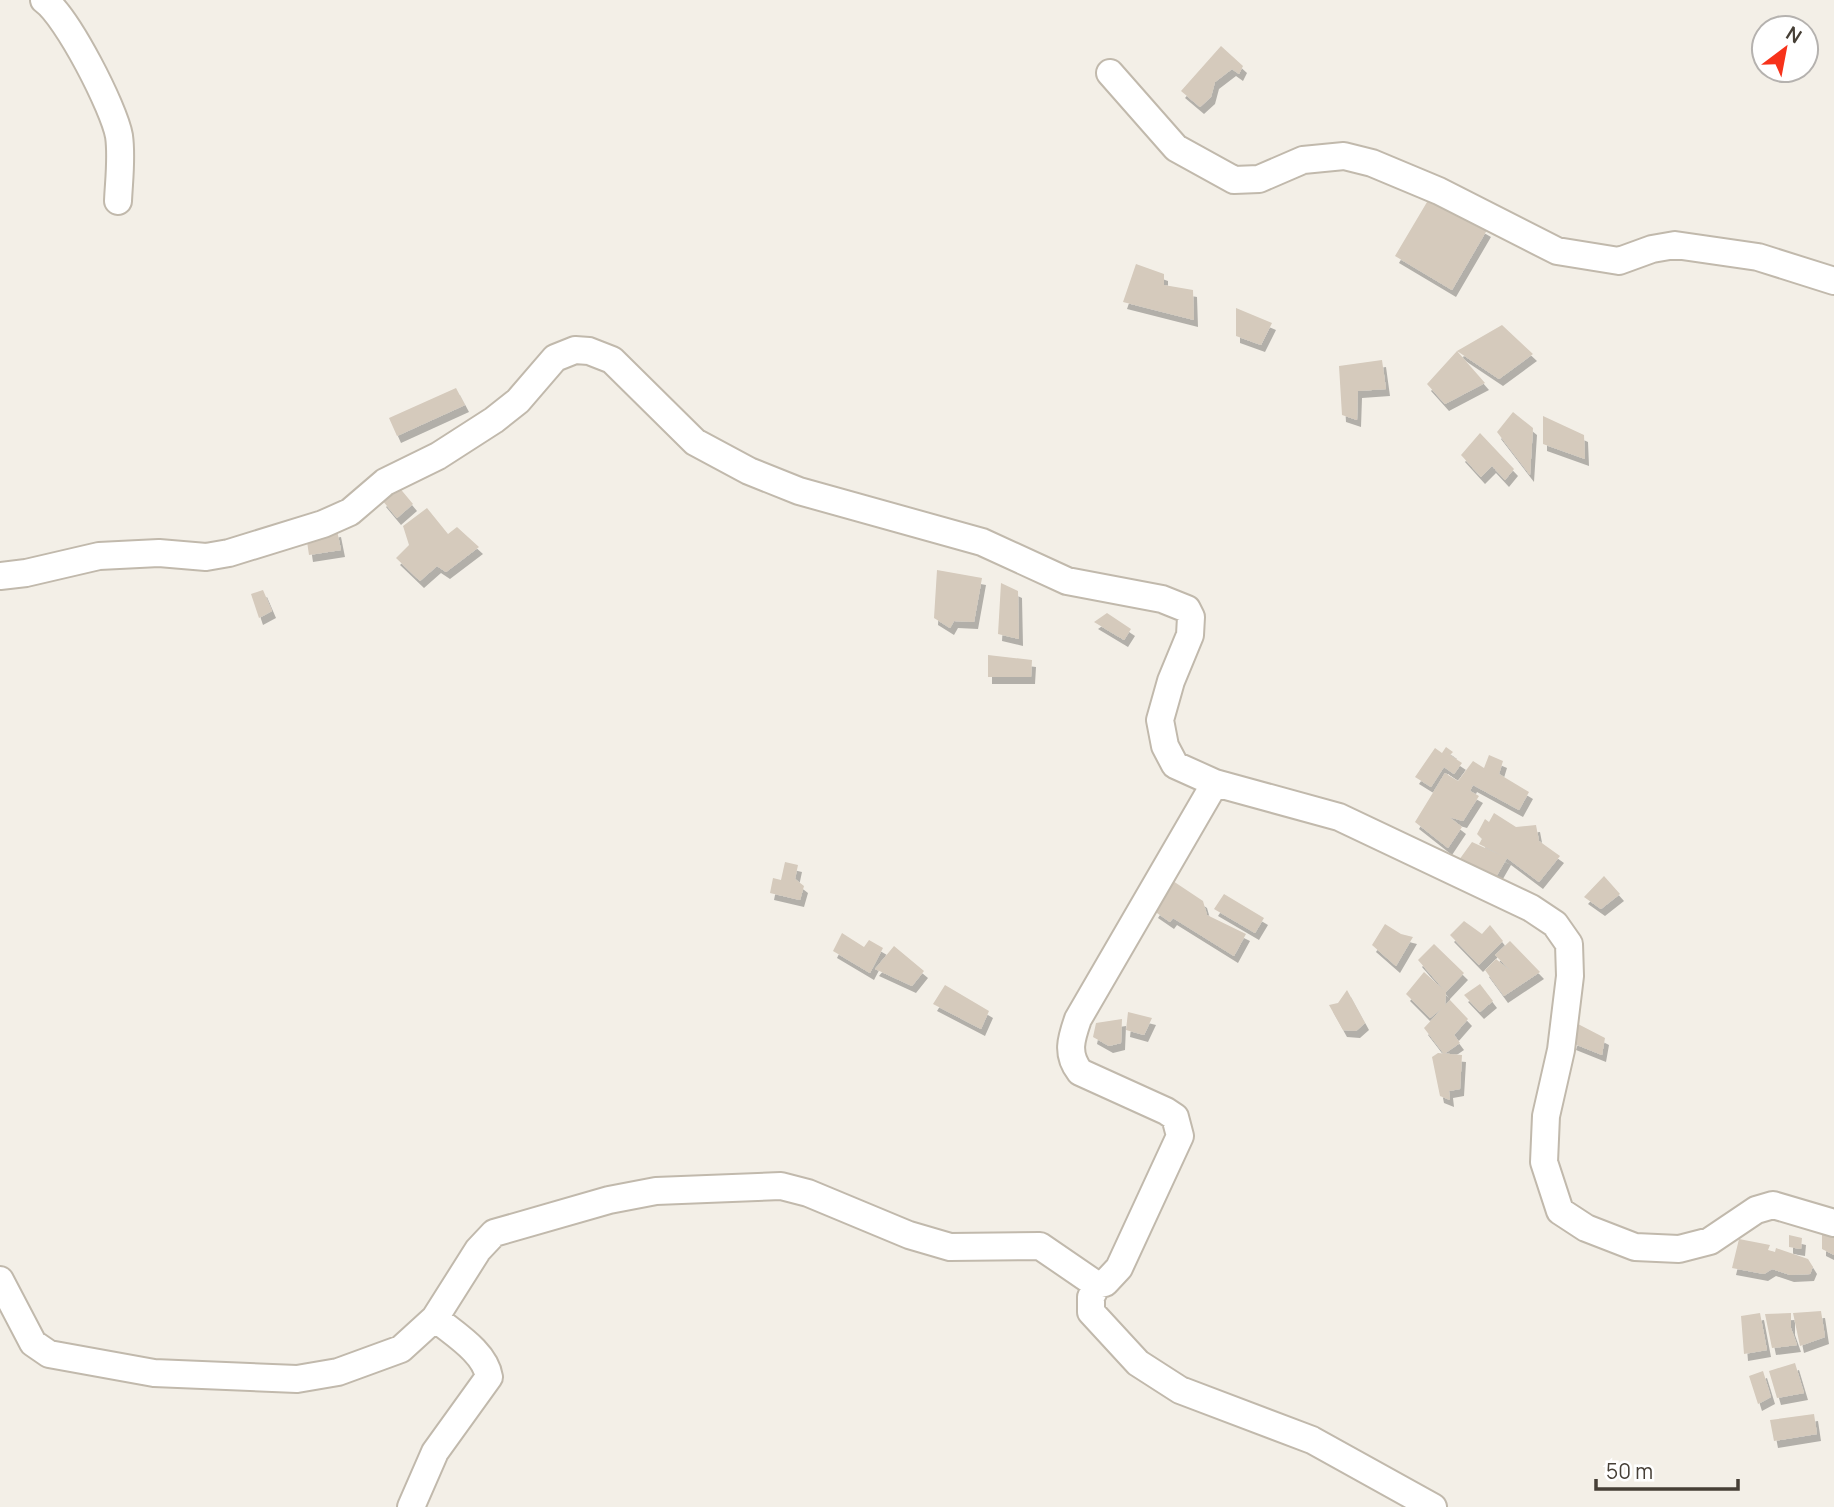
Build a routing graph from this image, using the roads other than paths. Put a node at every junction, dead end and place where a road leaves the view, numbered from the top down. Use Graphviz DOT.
graph roads {
  1 [pos="44,0"];
  2 [pos="1110,72"];
  3 [pos="118,201"];
  4 [pos="1834,281"];
  5 [pos="0,576"];
  6 [pos="1215,783"];
  7 [pos="1834,1223"];
  8 [pos="0,1280"];
  9 [pos="1097,1285"];
  10 [pos="435,1318"];
  11 [pos="411,1507"];
  12 [pos="1433,1507"];
  1 -- 3 [label="street"];
  2 -- 4 [label="street"];
  5 -- 6 [label="street"];
  6 -- 7 [label="street"];
  6 -- 9 [label="street"];
  8 -- 10 [label="street"];
  9 -- 10 [label="street"];
  9 -- 12 [label="street"];
  10 -- 11 [label="street"];
}
